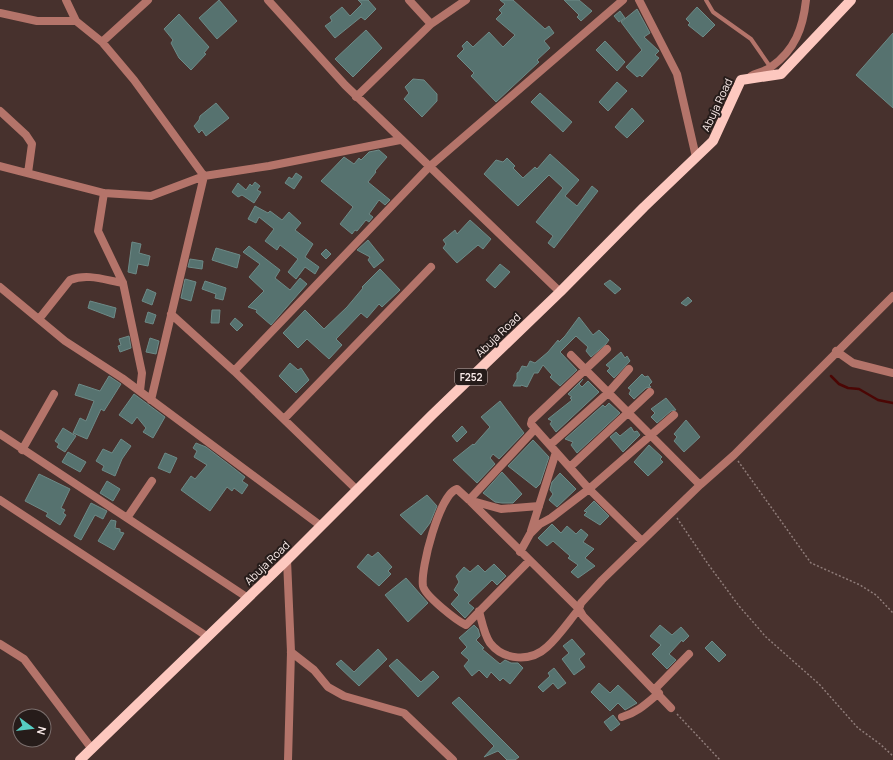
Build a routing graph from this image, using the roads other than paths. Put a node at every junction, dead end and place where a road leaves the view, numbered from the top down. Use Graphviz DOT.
graph roads {
  1 [pos="66,0"];
  2 [pos="148,0"];
  3 [pos="268,0"];
  4 [pos="409,0"];
  5 [pos="466,0"];
  6 [pos="622,0"];
  7 [pos="639,0"];
  8 [pos="706,0"];
  9 [pos="806,0"];
  10 [pos="851,0"];
  11 [pos="0,13"];
  12 [pos="76,21"];
  13 [pos="431,24"];
  14 [pos="102,42"];
  15 [pos="771,68"];
  16 [pos="741,80"];
  17 [pos="356,97"];
  18 [pos="0,111"];
  19 [pos="400,140"];
  20 [pos="696,157"];
  21 [pos="0,166"];
  22 [pos="429,167"];
  23 [pos="28,173"];
  24 [pos="204,176"];
  25 [pos="104,193"];
  26 [pos="431,267"];
  27 [pos="123,283"];
  28 [pos="0,287"];
  29 [pos="560,292"];
  30 [pos="893,296"];
  31 [pos="171,314"];
  32 [pos="39,319"];
  33 [pos="607,349"];
  34 [pos="836,352"];
  35 [pos="571,355"];
  36 [pos="630,369"];
  37 [pos="234,370"];
  38 [pos="585,370"];
  39 [pos="893,373"];
  40 [pos="140,391"];
  41 [pos="650,392"];
  42 [pos="608,393"];
  43 [pos="54,394"];
  44 [pos="151,400"];
  45 [pos="628,414"];
  46 [pos="674,415"];
  47 [pos="284,419"];
  48 [pos="535,429"];
  49 [pos="0,434"];
  50 [pos="650,436"];
  51 [pos="550,445"];
  52 [pos="22,450"];
  53 [pos="556,452"];
  54 [pos="570,467"];
  55 [pos="152,481"];
  56 [pos="700,485"];
  57 [pos="589,489"];
  58 [pos="357,490"];
  59 [pos="0,500"];
  60 [pos="469,500"];
  61 [pos="539,506"];
  62 [pos="127,518"];
  63 [pos="321,526"];
  64 [pos="530,534"];
  65 [pos="642,541"];
  66 [pos="520,552"];
  67 [pos="287,560"];
  68 [pos="529,561"];
  69 [pos="248,598"];
  70 [pos="579,609"];
  71 [pos="479,611"];
  72 [pos="208,637"];
  73 [pos="0,644"];
  74 [pos="291,652"];
  75 [pos="689,654"];
  76 [pos="656,692"];
  77 [pos="671,708"];
  78 [pos="622,717"];
  79 [pos="92,749"];
  80 [pos="449,759"];
  81 [pos="80,760"];
  82 [pos="288,760"];
  1 -- 12 [label="street"];
  2 -- 14 [label="street"];
  3 -- 17 [label="street"];
  4 -- 13 [label="street"];
  5 -- 13 [label="street"];
  6 -- 22 [label="street"];
  7 -- 20 [label="street"];
  8 -- 15 [label="lane"];
  9 -- 15 [label="street"];
  10 -- 16 [label="main road, Abuja Road"];
  11 -- 12 [label="street"];
  12 -- 14 [label="street"];
  13 -- 17 [label="street"];
  14 -- 24 [label="street"];
  15 -- 16 [label="street"];
  16 -- 20 [label="main road, Abuja Road / F252"];
  17 -- 19 [label="street"];
  18 -- 23 [label="street"];
  19 -- 22 [label="street"];
  19 -- 24 [label="street"];
  20 -- 29 [label="main road, Abuja Road / F252"];
  21 -- 23 [label="street"];
  22 -- 29 [label="street"];
  22 -- 37 [label="street"];
  23 -- 25 [label="street"];
  24 -- 25 [label="street"];
  24 -- 31 [label="street"];
  25 -- 27 [label="street"];
  26 -- 47 [label="street"];
  27 -- 32 [label="street"];
  27 -- 40 [label="street"];
  28 -- 32 [label="street"];
  29 -- 58 [label="main road, Abuja Road / F252"];
  30 -- 34 [label="street"];
  31 -- 37 [label="street"];
  31 -- 44 [label="street"];
  32 -- 40 [label="street"];
  33 -- 38 [label="street"];
  34 -- 39 [label="street"];
  34 -- 56 [label="street"];
  35 -- 38 [label="street"];
  36 -- 42 [label="street"];
  37 -- 47 [label="street"];
  38 -- 42 [label="street"];
  38 -- 48 [label="street"];
  40 -- 44 [label="street"];
  41 -- 45 [label="street"];
  42 -- 45 [label="street"];
  42 -- 51 [label="street"];
  43 -- 52 [label="street"];
  44 -- 63 [label="street"];
  45 -- 50 [label="street"];
  45 -- 54 [label="street"];
  46 -- 50 [label="street"];
  47 -- 58 [label="street"];
  48 -- 51 [label="street"];
  48 -- 60 [label="street"];
  49 -- 52 [label="street"];
  50 -- 56 [label="street"];
  50 -- 57 [label="street"];
  51 -- 53 [label="street"];
  52 -- 62 [label="street"];
  53 -- 54 [label="street"];
  53 -- 61 [label="street"];
  54 -- 57 [label="street"];
  55 -- 62 [label="street"];
  56 -- 65 [label="street"];
  57 -- 64 [label="street"];
  57 -- 65 [label="street"];
  58 -- 63 [label="main road, Abuja Road / F252"];
  59 -- 72 [label="street"];
  60 -- 61 [label="street"];
  60 -- 66 [label="street"];
  60 -- 71 [label="street"];
  61 -- 64 [label="street"];
  62 -- 69 [label="street"];
  63 -- 67 [label="main road, Abuja Road / F252"];
  64 -- 66 [label="street"];
  65 -- 70 [label="street"];
  66 -- 68 [label="street"];
  67 -- 69 [label="main road, Abuja Road / F252"];
  67 -- 74 [label="street"];
  68 -- 70 [label="street"];
  68 -- 71 [label="street"];
  69 -- 72 [label="main road, Abuja Road / F252"];
  70 -- 71 [label="street"];
  70 -- 76 [label="street"];
  72 -- 79 [label="main road, Abuja Road / F252"];
  73 -- 79 [label="street"];
  74 -- 80 [label="street"];
  74 -- 82 [label="street"];
  75 -- 76 [label="street"];
  76 -- 77 [label="street"];
  76 -- 78 [label="street"];
  79 -- 81 [label="main road, Abuja Road / F252"];
}
